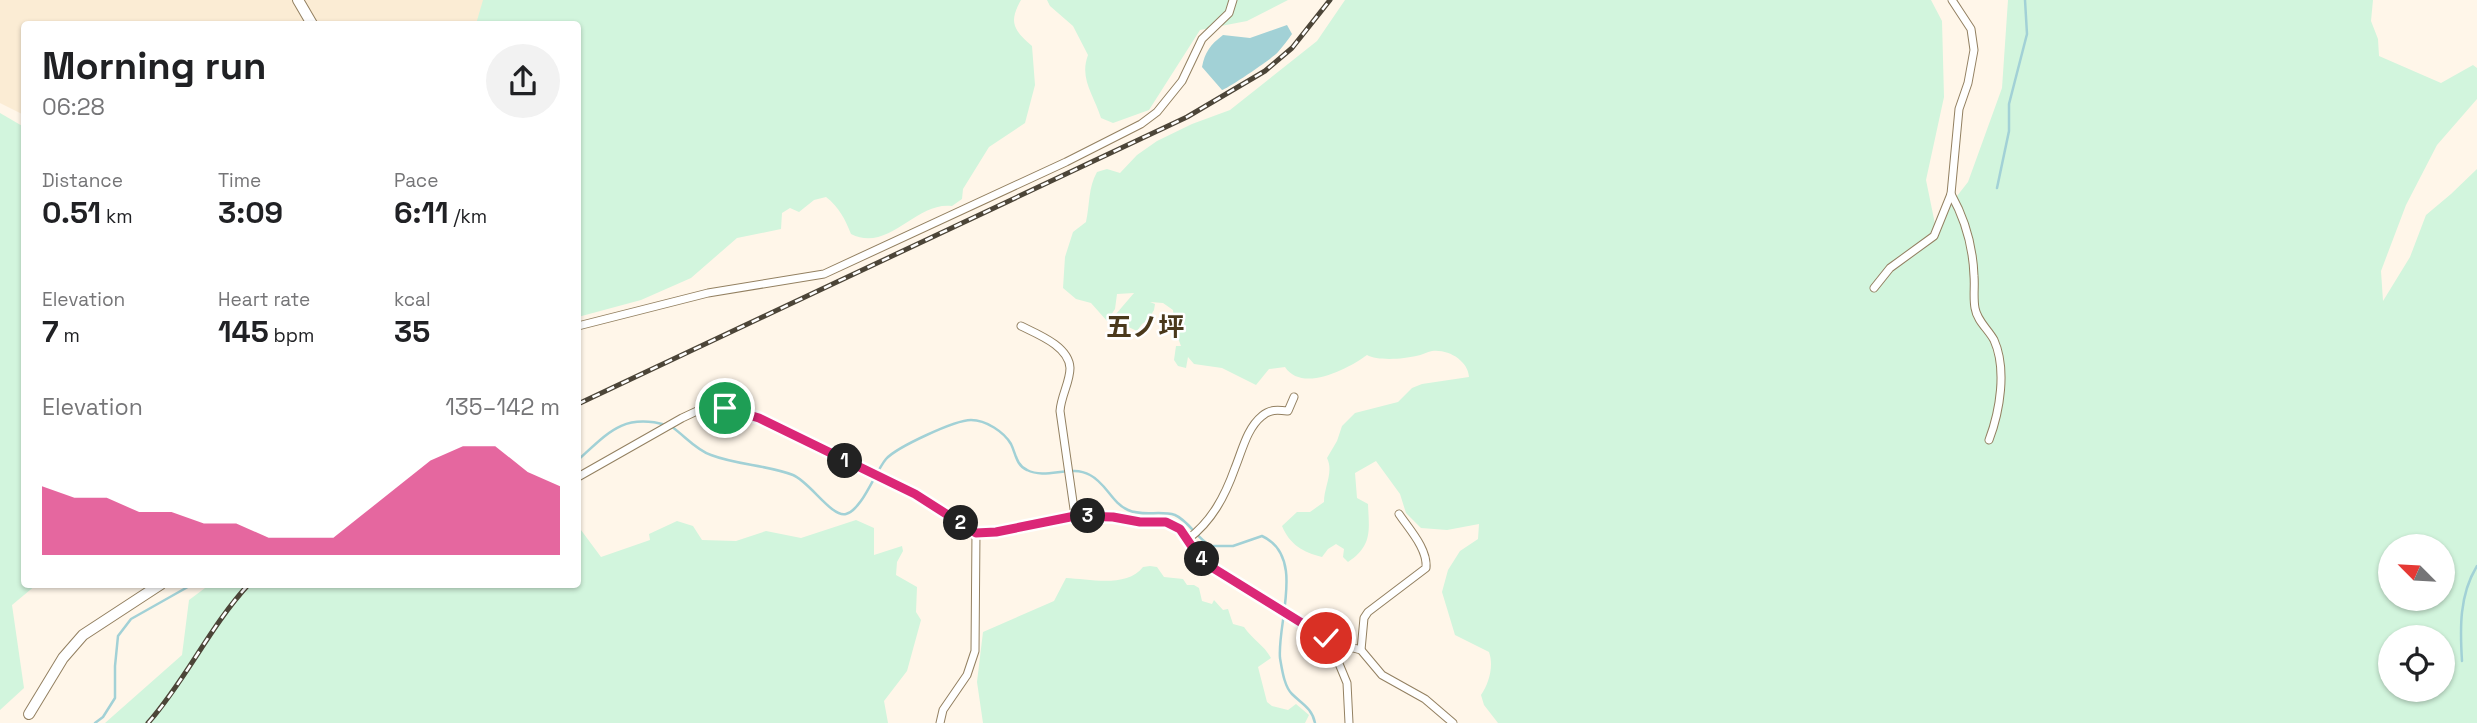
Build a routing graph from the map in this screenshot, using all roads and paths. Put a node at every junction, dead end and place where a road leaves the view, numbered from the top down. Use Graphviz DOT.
graph roads {
  1 [pos="298,0"];
  2 [pos="1233,0"];
  3 [pos="1952,0"];
  4 [pos="310,21"];
  5 [pos="1951,194"];
  6 [pos="1874,288"];
  7 [pos="581,325"];
  8 [pos="1021,326"];
  9 [pos="1294,397"];
  10 [pos="1989,440"];
  11 [pos="581,476"];
  12 [pos="1399,514"];
  13 [pos="1075,516"];
  14 [pos="976,533"];
  15 [pos="1188,539"];
  16 [pos="155,588"];
  17 [pos="1330,642"];
  18 [pos="1361,650"];
  19 [pos="25,718"];
  20 [pos="940,723"];
  21 [pos="1349,723"];
  22 [pos="1453,723"];
  1 -- 4 [label="street"];
  2 -- 7 [label="street"];
  3 -- 5 [label="street"];
  5 -- 6 [label="street"];
  5 -- 10 [label="street"];
  8 -- 13 [label="street"];
  9 -- 15 [label="street"];
  11 -- 14 [label="street"];
  12 -- 18 [label="street"];
  13 -- 14 [label="street"];
  13 -- 15 [label="street"];
  14 -- 20 [label="street"];
  15 -- 17 [label="street"];
  16 -- 19 [label="street"];
  17 -- 18 [label="street"];
  17 -- 21 [label="street"];
  18 -- 22 [label="street"];
}
